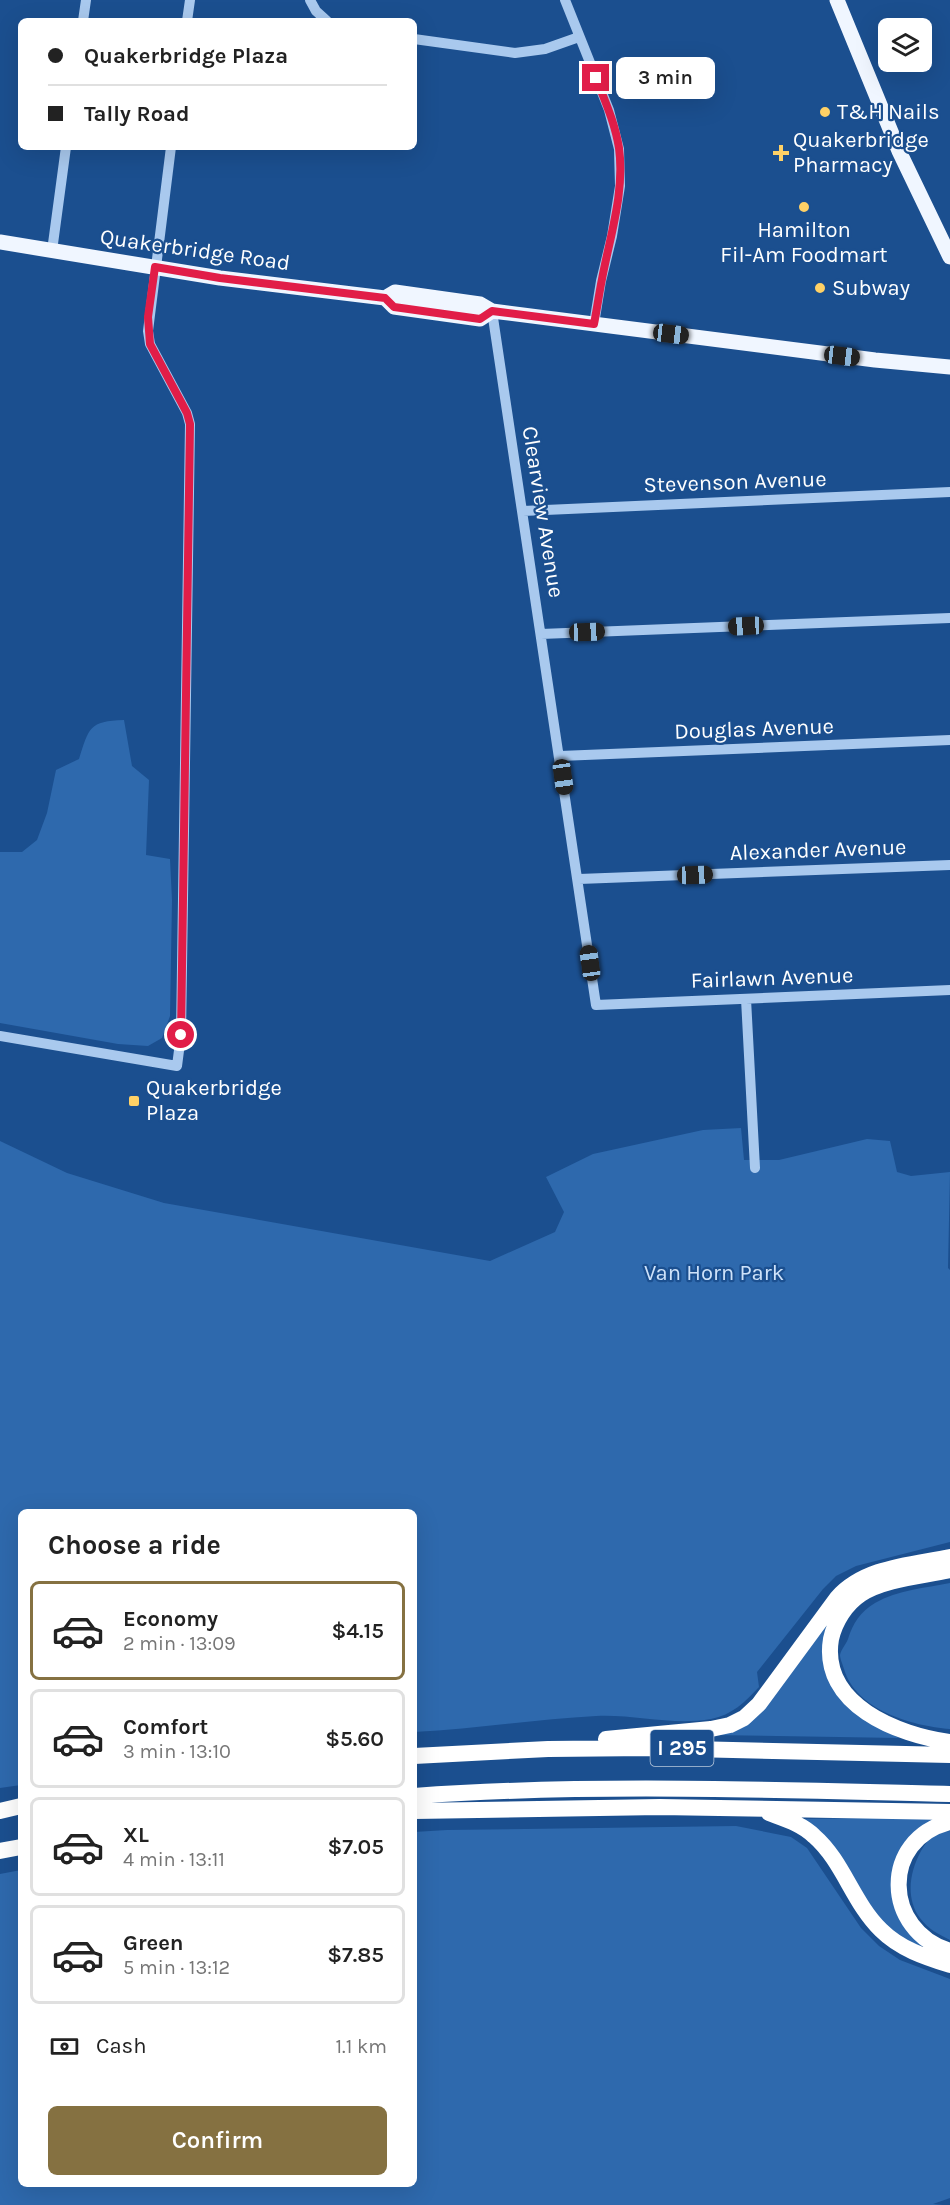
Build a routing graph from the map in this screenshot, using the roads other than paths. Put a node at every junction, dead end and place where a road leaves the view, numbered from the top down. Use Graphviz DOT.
graph roads {
  1 [pos="86,0"];
  2 [pos="190,0"];
  3 [pos="310,0"];
  4 [pos="565,0"];
  5 [pos="837,0"];
  6 [pos="83,18"];
  7 [pos="187,18"];
  8 [pos="324,18"];
  9 [pos="579,37"];
  10 [pos="417,39"];
  11 [pos="66,150"];
  12 [pos="171,150"];
  13 [pos="0,242"];
  14 [pos="52,251"];
  15 [pos="950,257"];
  16 [pos="155,267"];
  17 [pos="492,311"];
  18 [pos="594,324"];
  19 [pos="950,367"];
  20 [pos="950,492"];
  21 [pos="523,511"];
  22 [pos="950,618"];
  23 [pos="541,634"];
  24 [pos="950,740"];
  25 [pos="560,756"];
  26 [pos="950,865"];
  27 [pos="579,879"];
  28 [pos="950,990"];
  29 [pos="746,999"];
  30 [pos="596,1005"];
  31 [pos="0,1036"];
  32 [pos="755,1168"];
  33 [pos="950,1557"];
  34 [pos="950,1570"];
  35 [pos="950,1742"];
  36 [pos="548,1749"];
  37 [pos="950,1755"];
  38 [pos="417,1756"];
  39 [pos="950,1794"];
  40 [pos="417,1796"];
  41 [pos="18,1807"];
  42 [pos="760,1809"];
  43 [pos="0,1810"];
  44 [pos="417,1811"];
  45 [pos="950,1812"];
  46 [pos="950,1822"];
  47 [pos="18,1848"];
  48 [pos="0,1851"];
  49 [pos="950,1951"];
  50 [pos="950,1965"];
  1 -- 6 [label="street"];
  2 -- 7 [label="street"];
  3 -- 8 [label="street"];
  4 -- 9 [label="street"];
  5 -- 15 [label="main road"];
  9 -- 10 [label="street"];
  9 -- 18 [label="street"];
  11 -- 14 [label="street"];
  12 -- 16 [label="street"];
  13 -- 14 [label="main road, Quakerbridge Road"];
  14 -- 16 [label="main road, Quakerbridge Road"];
  16 -- 17 [label="main road, Quakerbridge Road"];
  16 -- 31 [label="street"];
  17 -- 18 [label="main road, Quakerbridge Road"];
  17 -- 21 [label="street, Clearview Avenue"];
  18 -- 19 [label="main road, Quakerbridge Road"];
  20 -- 21 [label="street, Stevenson Avenue"];
  21 -- 23 [label="street, Clearview Avenue"];
  22 -- 23 [label="street"];
  23 -- 25 [label="street, Clearview Avenue"];
  24 -- 25 [label="street, Douglas Avenue"];
  25 -- 27 [label="street, Clearview Avenue"];
  26 -- 27 [label="street, Alexander Avenue"];
  27 -- 30 [label="street, Clearview Avenue"];
  28 -- 29 [label="street, Fairlawn Avenue"];
  29 -- 30 [label="street, Fairlawn Avenue"];
  29 -- 32 [label="street"];
  33 -- 36 [label="highway"];
  34 -- 35 [label="highway"];
  36 -- 37 [label="highway, I 295"];
  36 -- 38 [label="highway, I 295"];
  39 -- 40 [label="highway, I 295"];
  41 -- 43 [label="highway"];
  42 -- 44 [label="highway"];
  42 -- 45 [label="highway"];
  42 -- 50 [label="highway"];
  46 -- 49 [label="highway"];
  47 -- 48 [label="highway"];
}
